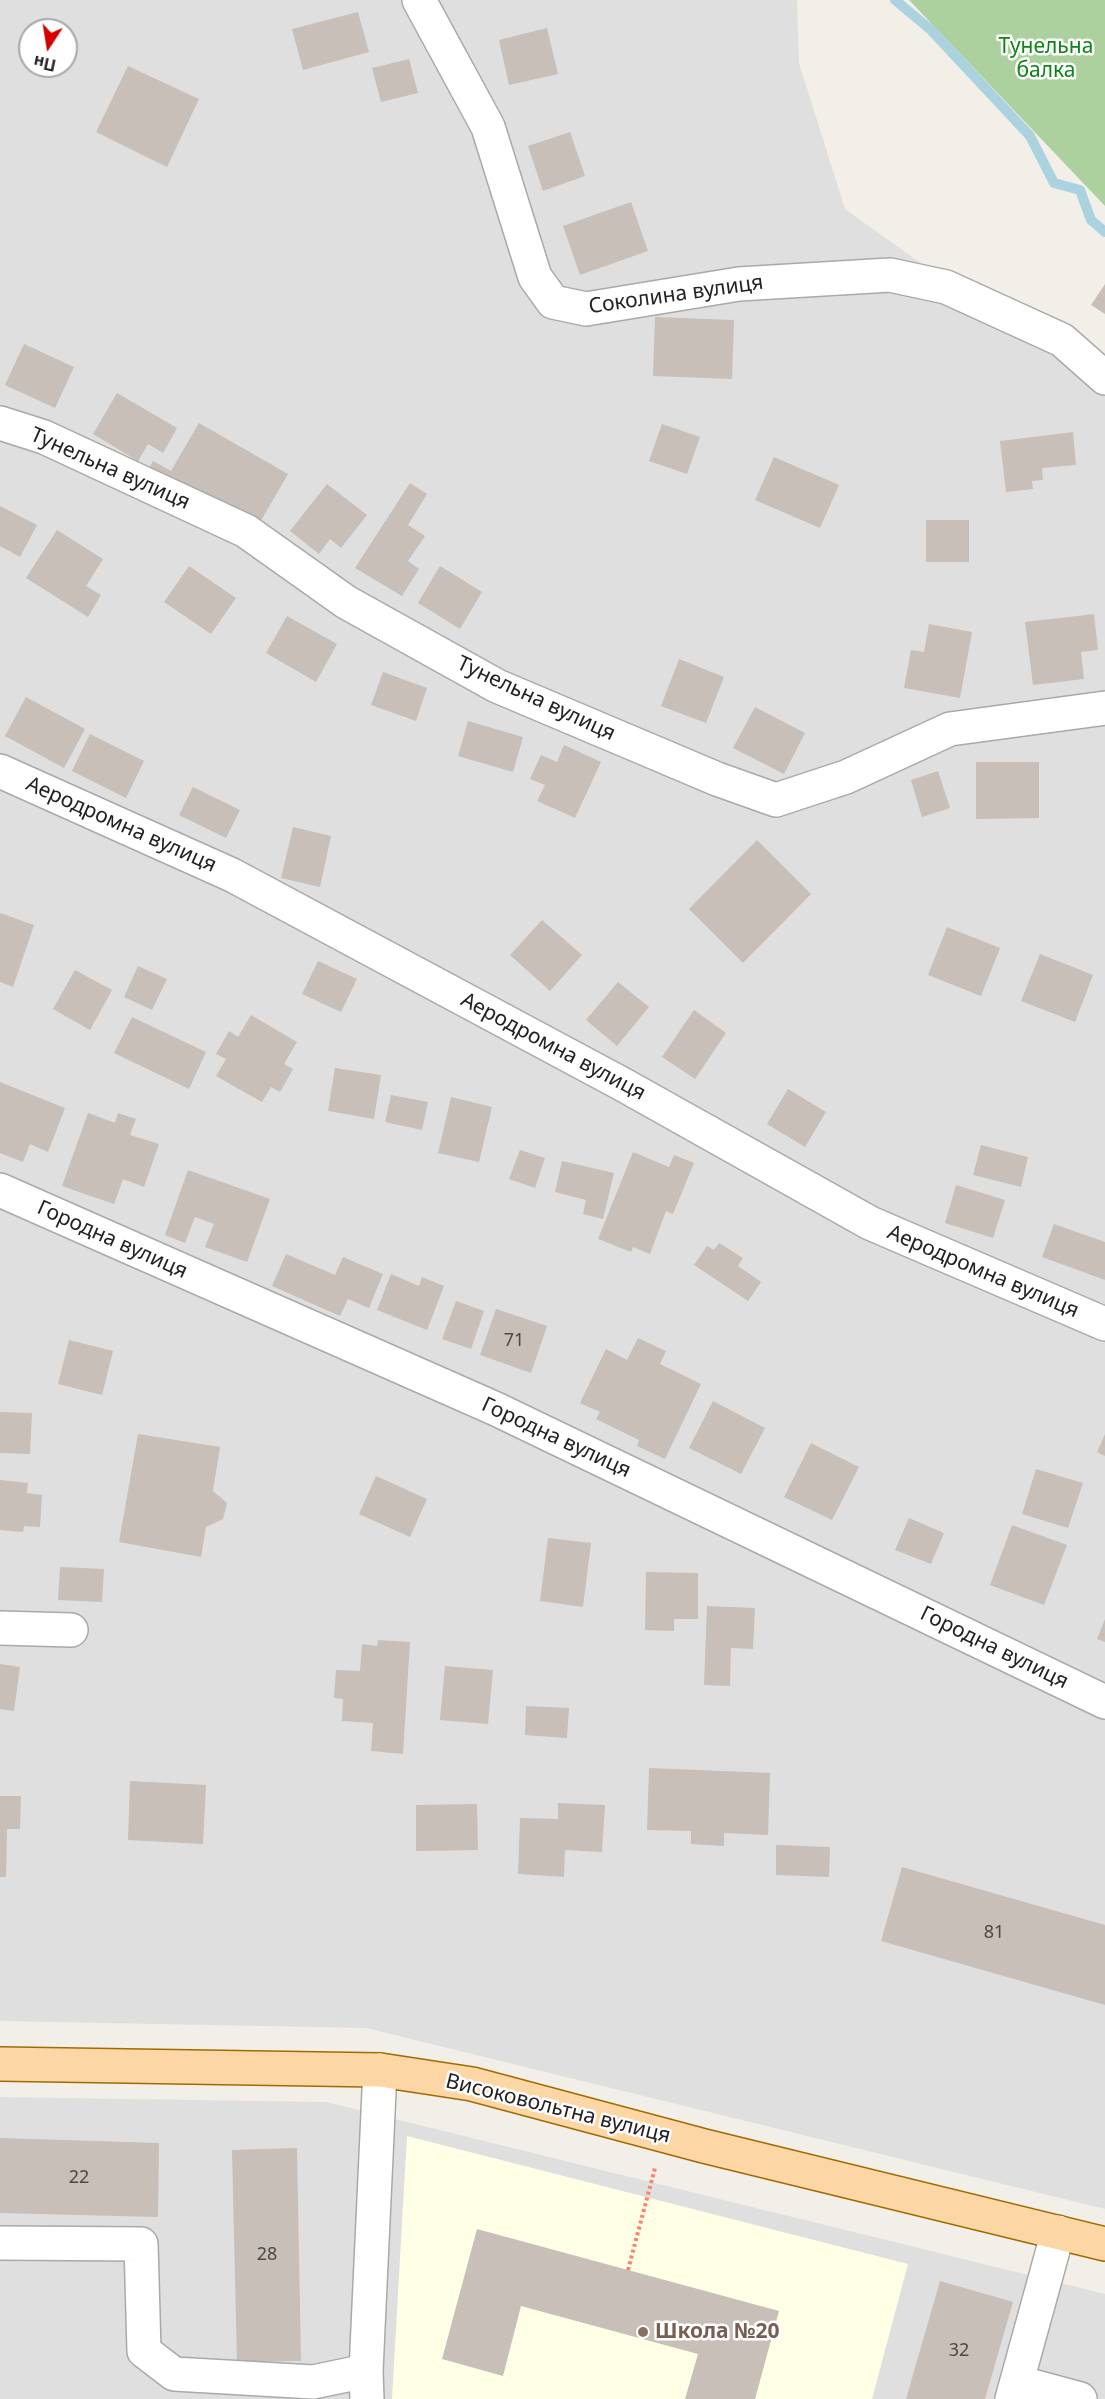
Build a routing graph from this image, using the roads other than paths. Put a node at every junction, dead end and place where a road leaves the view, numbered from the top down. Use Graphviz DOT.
graph roads {
  1 [pos="419,0"];
  2 [pos="1105,378"];
  3 [pos="0,423"];
  4 [pos="1105,708"];
  5 [pos="0,771"];
  6 [pos="0,1190"];
  7 [pos="1105,1324"];
  8 [pos="0,1628"];
  9 [pos="71,1630"];
  10 [pos="1105,1702"];
  11 [pos="0,2064"];
  12 [pos="380,2070"];
  13 [pos="1058,2232"];
  14 [pos="0,2243"];
  15 [pos="1105,2244"];
  16 [pos="366,2385"];
  17 [pos="274,2389"];
  18 [pos="1015,2390"];
  19 [pos="1080,2399"];
  1 -- 2 [label="street, Соколина вулиця"];
  3 -- 4 [label="street, Тунельна вулиця"];
  5 -- 7 [label="street, Аеродромна вулиця"];
  6 -- 10 [label="street, Городна вулиця"];
  8 -- 9 [label="street"];
  11 -- 12 [label="main road, Високовольтна вулиця"];
  12 -- 13 [label="main road, Високовольтна вулиця"];
  12 -- 16 [label="street"];
  13 -- 15 [label="main road, Високовольтна вулиця"];
  13 -- 18 [label="street"];
  14 -- 17 [label="street"];
  16 -- 17 [label="street"];
  18 -- 19 [label="street"];
}
